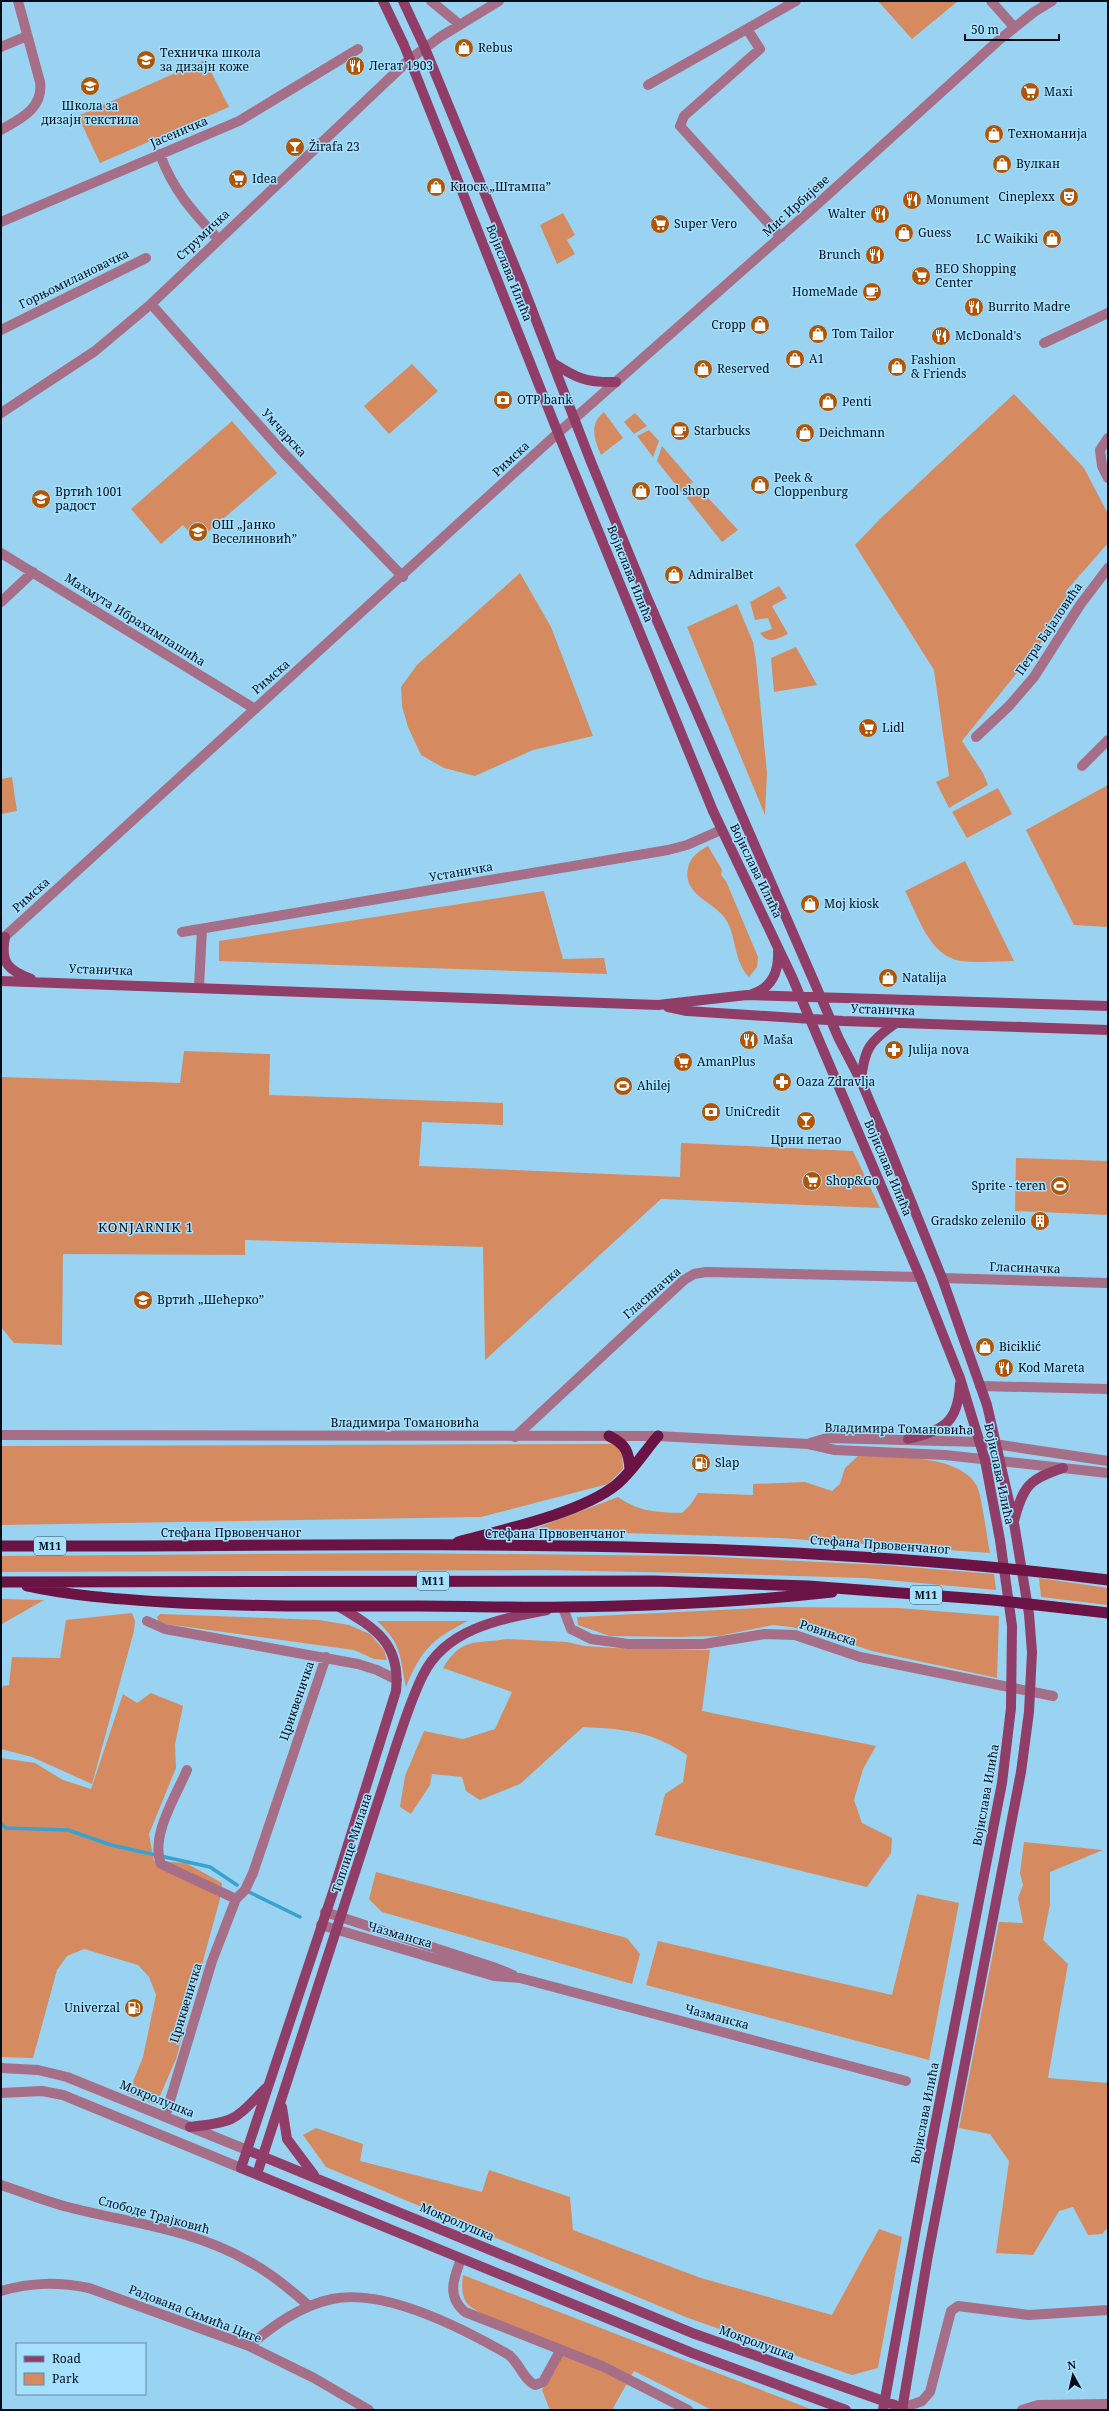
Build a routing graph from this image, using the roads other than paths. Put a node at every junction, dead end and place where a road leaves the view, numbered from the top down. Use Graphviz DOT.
graph roads {
  1 [pos="18,1"];
  2 [pos="383,1"];
  3 [pos="403,1"];
  4 [pos="431,1"];
  5 [pos="499,1"];
  6 [pos="796,1"];
  7 [pos="991,1"];
  8 [pos="1052,1"];
  9 [pos="459,24"];
  10 [pos="1014,27"];
  11 [pos="747,28"];
  12 [pos="28,40"];
  13 [pos="1,47"];
  14 [pos="424,48"];
  15 [pos="358,49"];
  16 [pos="410,60"];
  17 [pos="648,85"];
  18 [pos="1,130"];
  19 [pos="160,154"];
  20 [pos="1,222"];
  21 [pos="781,237"];
  22 [pos="218,239"];
  23 [pos="146,258"];
  24 [pos="151,304"];
  25 [pos="1108,313"];
  26 [pos="1,320"];
  27 [pos="14,323"];
  28 [pos="1,330"];
  29 [pos="1044,343"];
  30 [pos="553,363"];
  31 [pos="616,382"];
  32 [pos="1,413"];
  33 [pos="574,419"];
  34 [pos="558,433"];
  35 [pos="1108,438"];
  36 [pos="1108,478"];
  37 [pos="1,553"];
  38 [pos="1108,568"];
  39 [pos="33,572"];
  40 [pos="403,577"];
  41 [pos="1,602"];
  42 [pos="255,709"];
  43 [pos="976,736"];
  44 [pos="1108,740"];
  45 [pos="1082,766"];
  46 [pos="721,830"];
  47 [pos="202,929"];
  48 [pos="182,932"];
  49 [pos="3,939"];
  50 [pos="777,945"];
  51 [pos="1,981"];
  52 [pos="38,982"];
  53 [pos="199,987"];
  54 [pos="747,996"];
  55 [pos="800,997"];
  56 [pos="822,999"];
  57 [pos="658,1005"];
  58 [pos="1108,1006"];
  59 [pos="809,1018"];
  60 [pos="831,1020"];
  61 [pos="896,1023"];
  62 [pos="1108,1030"];
  63 [pos="861,1081"];
  64 [pos="920,1277"];
  65 [pos="942,1278"];
  66 [pos="1108,1283"];
  67 [pos="960,1378"];
  68 [pos="980,1386"];
  69 [pos="1108,1389"];
  70 [pos="1,1435"];
  71 [pos="515,1436"];
  72 [pos="609,1436"];
  73 [pos="658,1436"];
  74 [pos="908,1439"];
  75 [pos="980,1442"];
  76 [pos="808,1444"];
  77 [pos="996,1444"];
  78 [pos="985,1460"];
  79 [pos="1000,1461"];
  80 [pos="1108,1461"];
  81 [pos="1064,1468"];
  82 [pos="630,1470"];
  83 [pos="1108,1473"];
  84 [pos="1014,1523"];
  85 [pos="1,1546"];
  86 [pos="442,1546"];
  87 [pos="1108,1580"];
  88 [pos="4,1582"];
  89 [pos="858,1589"];
  90 [pos="338,1606"];
  91 [pos="563,1608"];
  92 [pos="1108,1612"];
  93 [pos="147,1621"];
  94 [pos="326,1657"];
  95 [pos="397,1680"];
  96 [pos="1053,1696"];
  97 [pos="381,1738"];
  98 [pos="398,1743"];
  99 [pos="188,1770"];
  100 [pos="236,1900"];
  101 [pos="325,1912"];
  102 [pos="341,1918"];
  103 [pos="321,1925"];
  104 [pos="338,1930"];
  105 [pos="520,1978"];
  106 [pos="1,2068"];
  107 [pos="906,2081"];
  108 [pos="267,2086"];
  109 [pos="1,2093"];
  110 [pos="282,2101"];
  111 [pos="165,2117"];
  112 [pos="190,2127"];
  113 [pos="247,2150"];
  114 [pos="263,2155"];
  115 [pos="241,2168"];
  116 [pos="257,2174"];
  117 [pos="316,2176"];
  118 [pos="1,2185"];
  119 [pos="461,2259"];
  120 [pos="1,2291"];
  121 [pos="309,2306"];
  122 [pos="1108,2310"];
  123 [pos="248,2346"];
  124 [pos="560,2351"];
  125 [pos="1108,2404"];
  126 [pos="884,2406"];
  127 [pos="905,2409"];
  128 [pos="369,2410"];
  129 [pos="688,2410"];
  130 [pos="846,2410"];
  131 [pos="1022,2410"];
  1 -- 12 [label="street"];
  2 -- 16 [label="main road, Војислава Илића"];
  3 -- 14 [label="main road, Војислава Илића"];
  4 -- 9 [label="street"];
  5 -- 9 [label="street, Струмичка"];
  6 -- 11 [label="street"];
  7 -- 10 [label="street"];
  8 -- 10 [label="street, Мис Ирбијеве"];
  9 -- 14 [label="street, Струмичка"];
  10 -- 21 [label="street, Мис Ирбијеве"];
  11 -- 17 [label="street"];
  11 -- 21 [label="street"];
  12 -- 13 [label="street"];
  12 -- 18 [label="street"];
  14 -- 16 [label="street, Струмичка"];
  14 -- 30 [label="main road, Војислава Илића"];
  15 -- 19 [label="street, Јасеничка"];
  16 -- 22 [label="street, Струмичка"];
  16 -- 34 [label="main road, Војислава Илића"];
  19 -- 20 [label="street, Јасеничка"];
  19 -- 22 [label="street"];
  21 -- 31 [label="street, Мис Ирбијеве"];
  22 -- 24 [label="street, Струмичка"];
  23 -- 27 [label="street, Горњомилановачка"];
  24 -- 32 [label="street, Струмичка"];
  24 -- 40 [label="street, Умчарска"];
  25 -- 29 [label="street"];
  26 -- 27 [label="street"];
  27 -- 28 [label="street, Горњомилановачка"];
  30 -- 31 [label="main road"];
  30 -- 33 [label="main road, Војислава Илића"];
  31 -- 33 [label="street, Мис Ирбијеве"];
  33 -- 34 [label="street, Мис Ирбијеве"];
  33 -- 56 [label="main road, Војислава Илића"];
  34 -- 40 [label="street, Римска"];
  34 -- 46 [label="main road, Војислава Илића"];
  35 -- 36 [label="street"];
  37 -- 39 [label="street, Махмута Ибрахимпашића"];
  38 -- 43 [label="street, Петра Бајаловића"];
  39 -- 41 [label="street"];
  39 -- 42 [label="street, Махмута Ибрахимпашића"];
  40 -- 42 [label="street, Римска"];
  42 -- 49 [label="street, Римска"];
  44 -- 45 [label="street"];
  46 -- 47 [label="street, Устаничка"];
  46 -- 50 [label="main road, Војислава Илића"];
  47 -- 48 [label="street, Устаничка"];
  47 -- 53 [label="street"];
  49 -- 52 [label="main road"];
  50 -- 54 [label="main road"];
  50 -- 55 [label="main road, Војислава Илића"];
  51 -- 52 [label="main road, Устаничка"];
  52 -- 53 [label="main road, Устаничка"];
  53 -- 57 [label="main road, Устаничка"];
  54 -- 55 [label="main road, Устаничка"];
  54 -- 57 [label="main road, Устаничка"];
  55 -- 56 [label="main road, Устаничка"];
  55 -- 59 [label="main road, Војислава Илића"];
  56 -- 58 [label="main road, Устаничка"];
  56 -- 60 [label="main road, Војислава Илића"];
  57 -- 59 [label="main road, Устаничка"];
  59 -- 60 [label="main road, Устаничка"];
  59 -- 64 [label="main road, Војислава Илића"];
  60 -- 61 [label="main road, Устаничка"];
  60 -- 63 [label="main road, Војислава Илића"];
  61 -- 62 [label="main road, Устаничка"];
  61 -- 63 [label="main road"];
  63 -- 65 [label="main road, Војислава Илића"];
  64 -- 67 [label="main road, Војислава Илића"];
  64 -- 71 [label="street, Гласиначка"];
  65 -- 66 [label="street, Гласиначка"];
  65 -- 68 [label="main road, Војислава Илића"];
  67 -- 74 [label="main road"];
  67 -- 75 [label="main road, Војислава Илића"];
  68 -- 69 [label="street"];
  68 -- 77 [label="main road, Војислава Илића"];
  70 -- 71 [label="street, Владимира Томановића"];
  71 -- 72 [label="street, Владимира Томановића"];
  72 -- 73 [label="street, Владимира Томановића"];
  72 -- 82 [label="highway"];
  73 -- 76 [label="street, Владимира Томановића"];
  73 -- 82 [label="highway"];
  74 -- 75 [label="street, Владимира Томановића"];
  74 -- 76 [label="street, Владимира Томановића"];
  75 -- 77 [label="street, Владимира Томановића"];
  75 -- 78 [label="main road, Војислава Илића"];
  76 -- 78 [label="street, Владимира Томановића"];
  77 -- 79 [label="main road, Војислава Илића"];
  77 -- 80 [label="street, Владимира Томановића"];
  78 -- 79 [label="street, Владимира Томановића"];
  78 -- 126 [label="main road, Војислава Илића"];
  79 -- 81 [label="street, Владимира Томановића"];
  79 -- 84 [label="main road, Војислава Илића"];
  81 -- 83 [label="street, Владимира Томановића"];
  81 -- 84 [label="main road"];
  82 -- 86 [label="highway"];
  84 -- 127 [label="main road, Војислава Илића"];
  85 -- 86 [label="highway, Стефана Првовенчаног / M11"];
  86 -- 87 [label="highway, Стефана Првовенчаног / M11"];
  88 -- 89 [label="highway, M11"];
  88 -- 90 [label="highway"];
  89 -- 91 [label="highway"];
  89 -- 92 [label="highway, M11"];
  90 -- 91 [label="highway"];
  90 -- 95 [label="main road, Топлице Милана"];
  91 -- 96 [label="street, Ровињска"];
  91 -- 98 [label="main road, Топлице Милана"];
  93 -- 94 [label="street, Цриквеничка"];
  94 -- 95 [label="street"];
  94 -- 100 [label="street, Цриквеничка"];
  95 -- 97 [label="main road, Топлице Милана"];
  97 -- 98 [label="main road"];
  97 -- 101 [label="main road, Топлице Милана"];
  98 -- 102 [label="main road, Топлице Милана"];
  99 -- 100 [label="street"];
  100 -- 111 [label="street, Цриквеничка"];
  101 -- 102 [label="street, Чазманска"];
  101 -- 103 [label="main road, Топлице Милана"];
  102 -- 104 [label="main road, Топлице Милана"];
  102 -- 105 [label="street, Чазманска"];
  103 -- 104 [label="street, Чазманска"];
  103 -- 108 [label="main road, Топлице Милана"];
  104 -- 105 [label="street, Чазманска"];
  104 -- 110 [label="main road, Топлице Милана"];
  105 -- 107 [label="street, Чазманска"];
  106 -- 111 [label="street, Мокролушка"];
  108 -- 112 [label="main road"];
  108 -- 113 [label="main road, Топлице Милана"];
  109 -- 115 [label="street"];
  110 -- 114 [label="main road, Топлице Милана"];
  110 -- 117 [label="main road"];
  111 -- 112 [label="street, Мокролушка"];
  112 -- 113 [label="street, Мокролушка"];
  113 -- 114 [label="main road, Мокролушка"];
  113 -- 115 [label="main road, Топлице Милана"];
  114 -- 116 [label="main road, Топлице Милана"];
  114 -- 117 [label="main road, Мокролушка"];
  115 -- 116 [label="main road"];
  116 -- 119 [label="main road"];
  117 -- 126 [label="main road, Мокролушка"];
  118 -- 121 [label="street, Слободе Трајковић"];
  119 -- 124 [label="street"];
  119 -- 130 [label="main road"];
  120 -- 123 [label="street, Радована Симића Циге"];
  121 -- 123 [label="street"];
  121 -- 124 [label="street"];
  122 -- 127 [label="street"];
  123 -- 128 [label="street, Радована Симића Циге"];
  124 -- 129 [label="street"];
  125 -- 131 [label="street"];
  126 -- 127 [label="main road, Мокролушка"];
}
